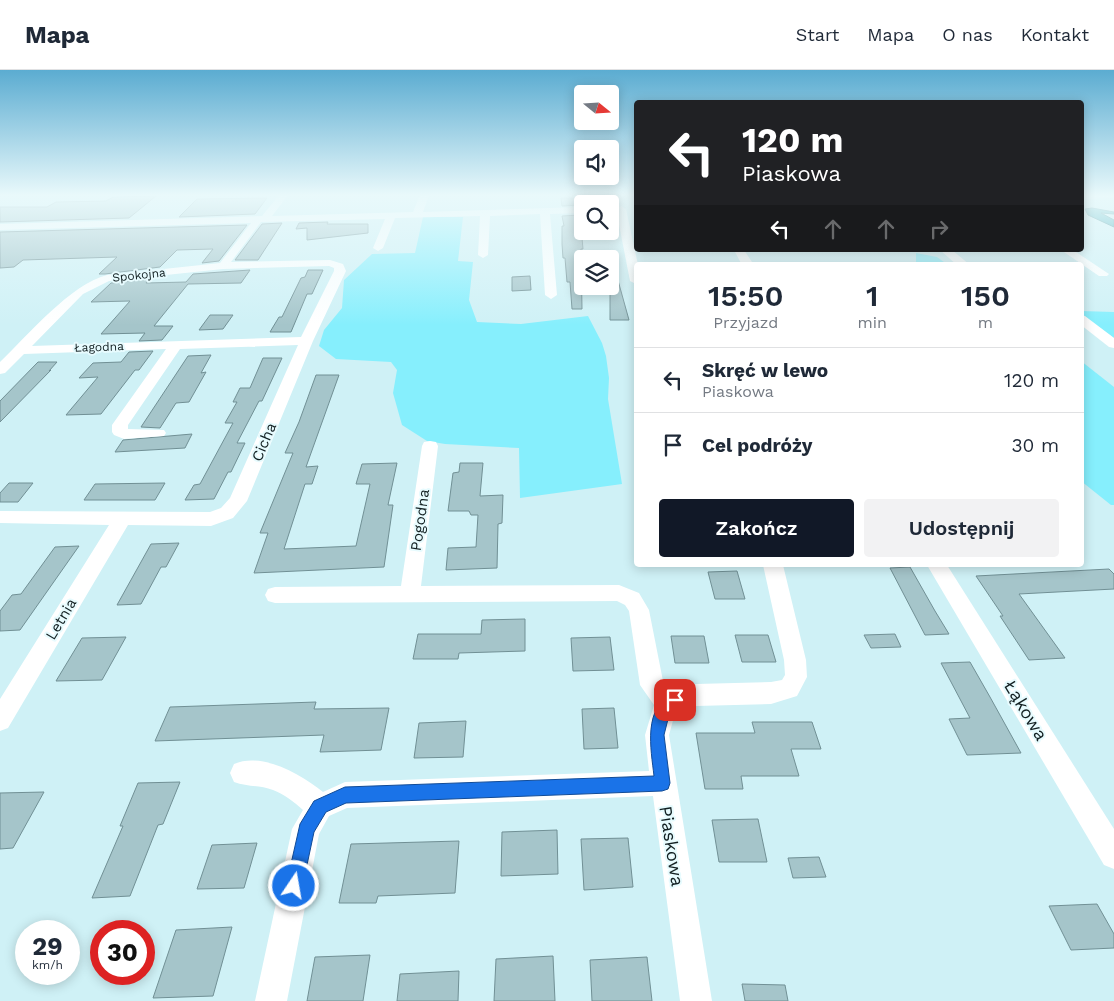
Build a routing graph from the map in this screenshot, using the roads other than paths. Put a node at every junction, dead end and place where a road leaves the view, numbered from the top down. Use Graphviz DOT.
graph roads {
  1 [pos="246,238"];
  2 [pos="382,238"];
  3 [pos="484,238"];
  4 [pos="547,238"];
  5 [pos="627,238"];
  6 [pos="378,248"];
  7 [pos="948,252"];
  8 [pos="1069,252"];
  9 [pos="483,255"];
  10 [pos="960,262"];
  11 [pos="223,266"];
  12 [pos="634,272"];
  13 [pos="1103,274"];
  14 [pos="550,295"];
  15 [pos="1084,322"];
  16 [pos="306,342"];
  17 [pos="177,344"];
  18 [pos="1114,344"];
  19 [pos="22,350"];
  20 [pos="0,370"];
  21 [pos="158,433"];
  22 [pos="430,446"];
  23 [pos="0,517"];
  24 [pos="122,519"];
  25 [pos="773,567"];
  26 [pos="938,567"];
  27 [pos="410,594"];
  28 [pos="275,595"];
  29 [pos="668,706"];
  30 [pos="0,720"];
  31 [pos="243,773"];
  32 [pos="662,783"];
  33 [pos="320,806"];
  34 [pos="1114,855"];
  35 [pos="271,1001"];
  36 [pos="696,1001"];
  1 -- 11 [label="street"];
  2 -- 6 [label="street"];
  3 -- 9 [label="street"];
  4 -- 14 [label="street"];
  5 -- 12 [label="street"];
  7 -- 10 [label="street"];
  8 -- 13 [label="street"];
  11 -- 16 [label="street, Cicha"];
  11 -- 19 [label="street, Spokojna"];
  15 -- 18 [label="street"];
  16 -- 17 [label="street, Łagodna"];
  16 -- 24 [label="street, Cicha"];
  17 -- 19 [label="street, Łagodna"];
  17 -- 21 [label="street"];
  19 -- 20 [label="street, Spokojna"];
  22 -- 27 [label="street, Pogodna"];
  23 -- 24 [label="street, Cicha"];
  24 -- 30 [label="street, Letnia"];
  25 -- 29 [label="street"];
  26 -- 34 [label="street, Łąkowa"];
  27 -- 28 [label="street"];
  27 -- 29 [label="street"];
  29 -- 32 [label="street, Piaskowa"];
  31 -- 33 [label="street"];
  32 -- 33 [label="street"];
  32 -- 36 [label="street, Piaskowa"];
  33 -- 35 [label="street"];
}
